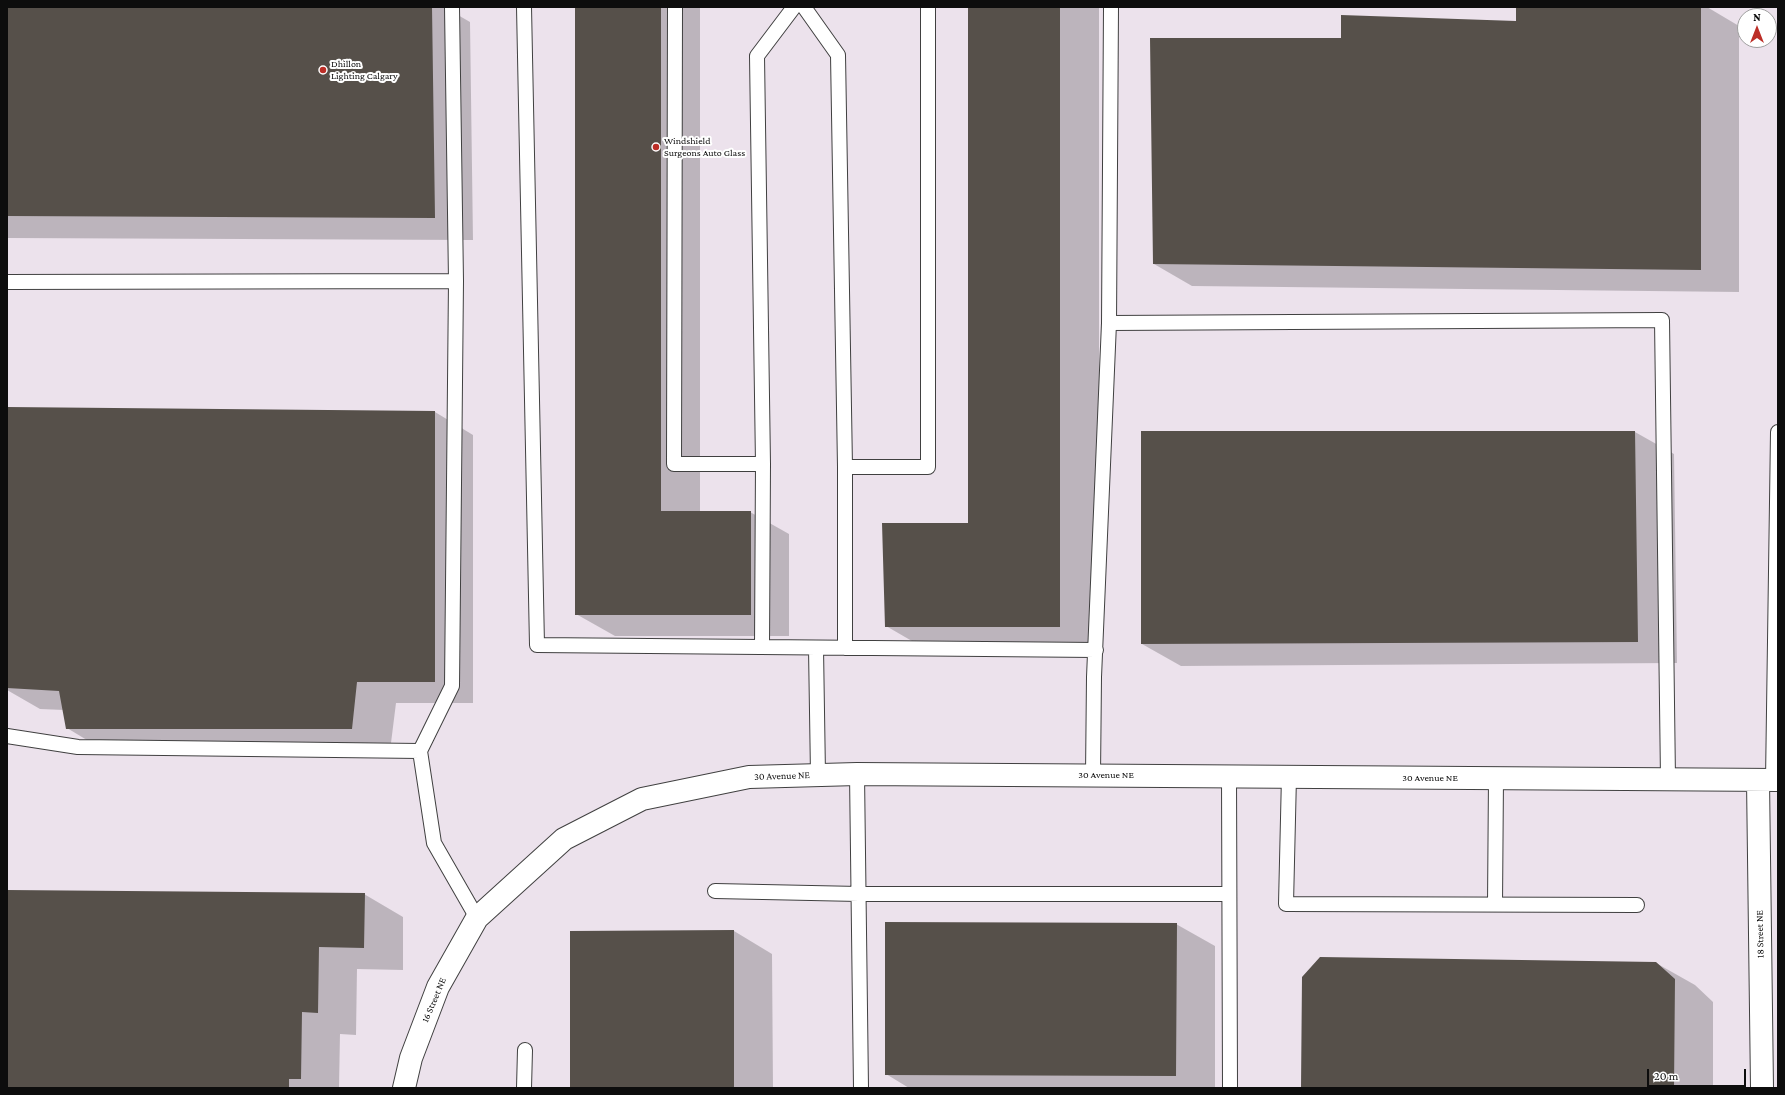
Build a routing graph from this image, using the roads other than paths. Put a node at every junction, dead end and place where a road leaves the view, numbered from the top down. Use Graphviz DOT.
graph roads {
  1 [pos="452,7"];
  2 [pos="524,7"];
  3 [pos="675,7"];
  4 [pos="794,7"];
  5 [pos="804,7"];
  6 [pos="928,7"];
  7 [pos="1111,7"];
  8 [pos="456,281"];
  9 [pos="7,282"];
  10 [pos="1109,323"];
  11 [pos="1778,432"];
  12 [pos="1778,451"];
  13 [pos="763,464"];
  14 [pos="845,467"];
  15 [pos="762,647"];
  16 [pos="816,648"];
  17 [pos="845,648"];
  18 [pos="1096,650"];
  19 [pos="1776,685"];
  20 [pos="7,736"];
  21 [pos="420,751"];
  22 [pos="857,774"];
  23 [pos="818,775"];
  24 [pos="1093,775"];
  25 [pos="1229,776"];
  26 [pos="1289,776"];
  27 [pos="1496,778"];
  28 [pos="1668,779"];
  29 [pos="1770,780"];
  30 [pos="714,891"];
  31 [pos="858,894"];
  32 [pos="1230,894"];
  33 [pos="1495,904"];
  34 [pos="1637,905"];
  35 [pos="477,918"];
  36 [pos="525,1050"];
  37 [pos="404,1088"];
  38 [pos="524,1088"];
  39 [pos="861,1088"];
  40 [pos="1230,1088"];
  41 [pos="1762,1088"];
  1 -- 8 [label="lane"];
  2 -- 15 [label="lane"];
  3 -- 13 [label="lane"];
  4 -- 13 [label="lane"];
  5 -- 14 [label="lane"];
  6 -- 14 [label="lane"];
  7 -- 10 [label="lane"];
  8 -- 9 [label="lane"];
  8 -- 21 [label="lane"];
  10 -- 18 [label="lane"];
  10 -- 28 [label="lane"];
  11 -- 12 [label="lane"];
  12 -- 19 [label="lane"];
  13 -- 15 [label="lane"];
  14 -- 17 [label="lane"];
  15 -- 16 [label="lane"];
  16 -- 17 [label="lane"];
  16 -- 23 [label="lane"];
  17 -- 18 [label="lane"];
  18 -- 24 [label="lane"];
  19 -- 29 [label="lane"];
  20 -- 21 [label="lane"];
  21 -- 35 [label="lane"];
  22 -- 23 [label="street, 30 Avenue NE"];
  22 -- 24 [label="street, 30 Avenue NE"];
  22 -- 31 [label="lane"];
  23 -- 35 [label="street, 30 Avenue NE"];
  24 -- 25 [label="street, 30 Avenue NE"];
  25 -- 26 [label="street, 30 Avenue NE"];
  25 -- 32 [label="lane"];
  26 -- 27 [label="street, 30 Avenue NE"];
  26 -- 33 [label="lane"];
  27 -- 28 [label="street, 30 Avenue NE"];
  27 -- 33 [label="lane"];
  28 -- 29 [label="street, 30 Avenue NE"];
  29 -- 41 [label="street, 18 Street NE"];
  30 -- 31 [label="lane"];
  31 -- 32 [label="lane"];
  31 -- 39 [label="lane"];
  32 -- 40 [label="lane"];
  33 -- 34 [label="lane"];
  35 -- 37 [label="street, 16 Street NE"];
  36 -- 38 [label="lane"];
}
